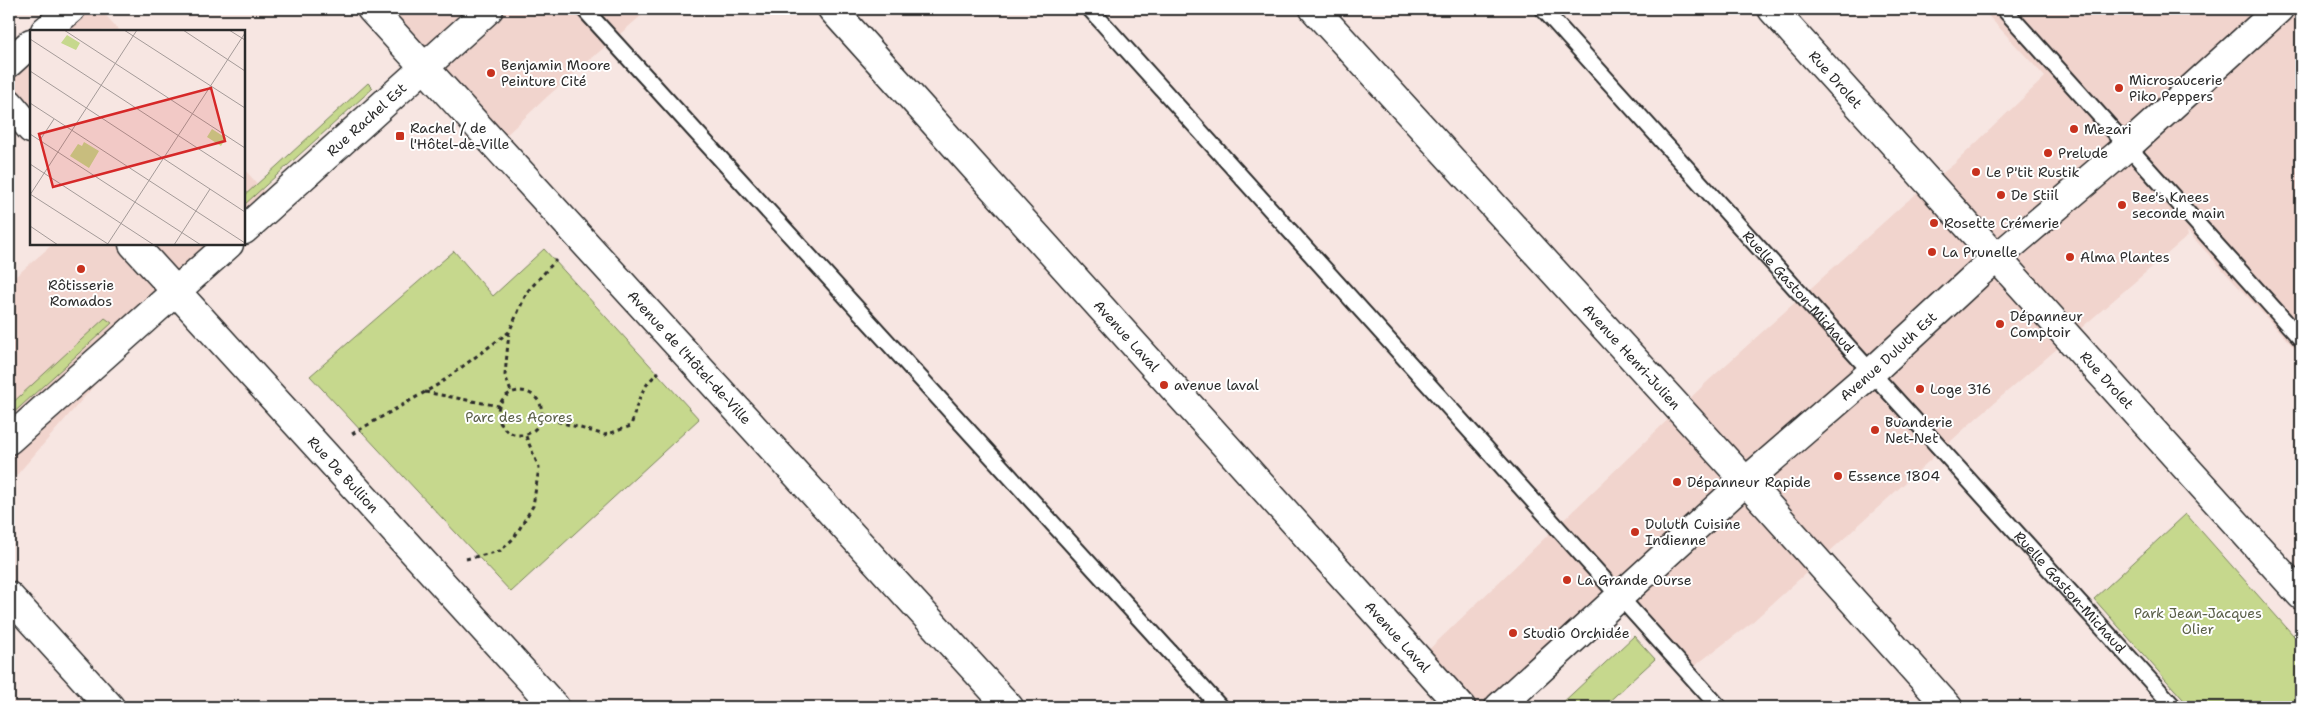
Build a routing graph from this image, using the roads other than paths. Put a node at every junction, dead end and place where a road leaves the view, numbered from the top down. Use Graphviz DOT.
graph roads {
  1 [pos="71,9"];
  2 [pos="371,9"];
  3 [pos="489,9"];
  4 [pos="584,9"];
  5 [pos="832,9"];
  6 [pos="1090,9"];
  7 [pos="1314,9"];
  8 [pos="1544,9"];
  9 [pos="1772,9"];
  10 [pos="2004,9"];
  11 [pos="2279,9"];
  12 [pos="46,30"];
  13 [pos="30,44"];
  14 [pos="9,63"];
  15 [pos="426,67"];
  16 [pos="9,103"];
  17 [pos="30,128"];
  18 [pos="2128,146"];
  19 [pos="245,229"];
  20 [pos="133,245"];
  21 [pos="227,245"];
  22 [pos="1997,258"];
  23 [pos="176,291"];
  24 [pos="2301,339"];
  25 [pos="1872,372"];
  26 [pos="9,440"];
  27 [pos="1745,482"];
  28 [pos="2301,595"];
  29 [pos="9,596"];
  30 [pos="1621,597"];
  31 [pos="110,707"];
  32 [pos="555,707"];
  33 [pos="1009,707"];
  34 [pos="1220,707"];
  35 [pos="1462,707"];
  36 [pos="1499,707"];
  37 [pos="1719,707"];
  38 [pos="1948,707"];
  39 [pos="2174,707"];
  1 -- 12 [label="street"];
  2 -- 15 [label="street, Avenue de l'Hôtel-de-Ville"];
  3 -- 15 [label="street, Rue Rachel Est"];
  4 -- 34 [label="lane"];
  5 -- 35 [label="street, Avenue Laval"];
  6 -- 30 [label="lane"];
  7 -- 27 [label="street, Avenue Henri-Julien"];
  8 -- 25 [label="lane, Ruelle Gaston-Michaud"];
  9 -- 22 [label="street, Rue Drolet"];
  10 -- 18 [label="lane"];
  11 -- 18 [label="street, Avenue Duluth Est"];
  13 -- 14 [label="street"];
  15 -- 19 [label="street, Rue Rachel Est"];
  15 -- 33 [label="street, Avenue de l'Hôtel-de-Ville"];
  16 -- 17 [label="street"];
  18 -- 22 [label="street, Avenue Duluth Est"];
  18 -- 24 [label="lane"];
  20 -- 23 [label="street, Rue De Bullion"];
  21 -- 23 [label="street"];
  22 -- 25 [label="street, Avenue Duluth Est"];
  22 -- 28 [label="street, Rue Drolet"];
  23 -- 26 [label="street"];
  23 -- 32 [label="street, Rue De Bullion"];
  25 -- 27 [label="street, Avenue Duluth Est"];
  25 -- 39 [label="lane, Ruelle Gaston-Michaud"];
  27 -- 30 [label="street, Avenue Duluth Est"];
  27 -- 38 [label="street, Avenue Henri-Julien"];
  29 -- 31 [label="street"];
  30 -- 36 [label="street, Avenue Duluth Est"];
  30 -- 37 [label="lane"];
}
